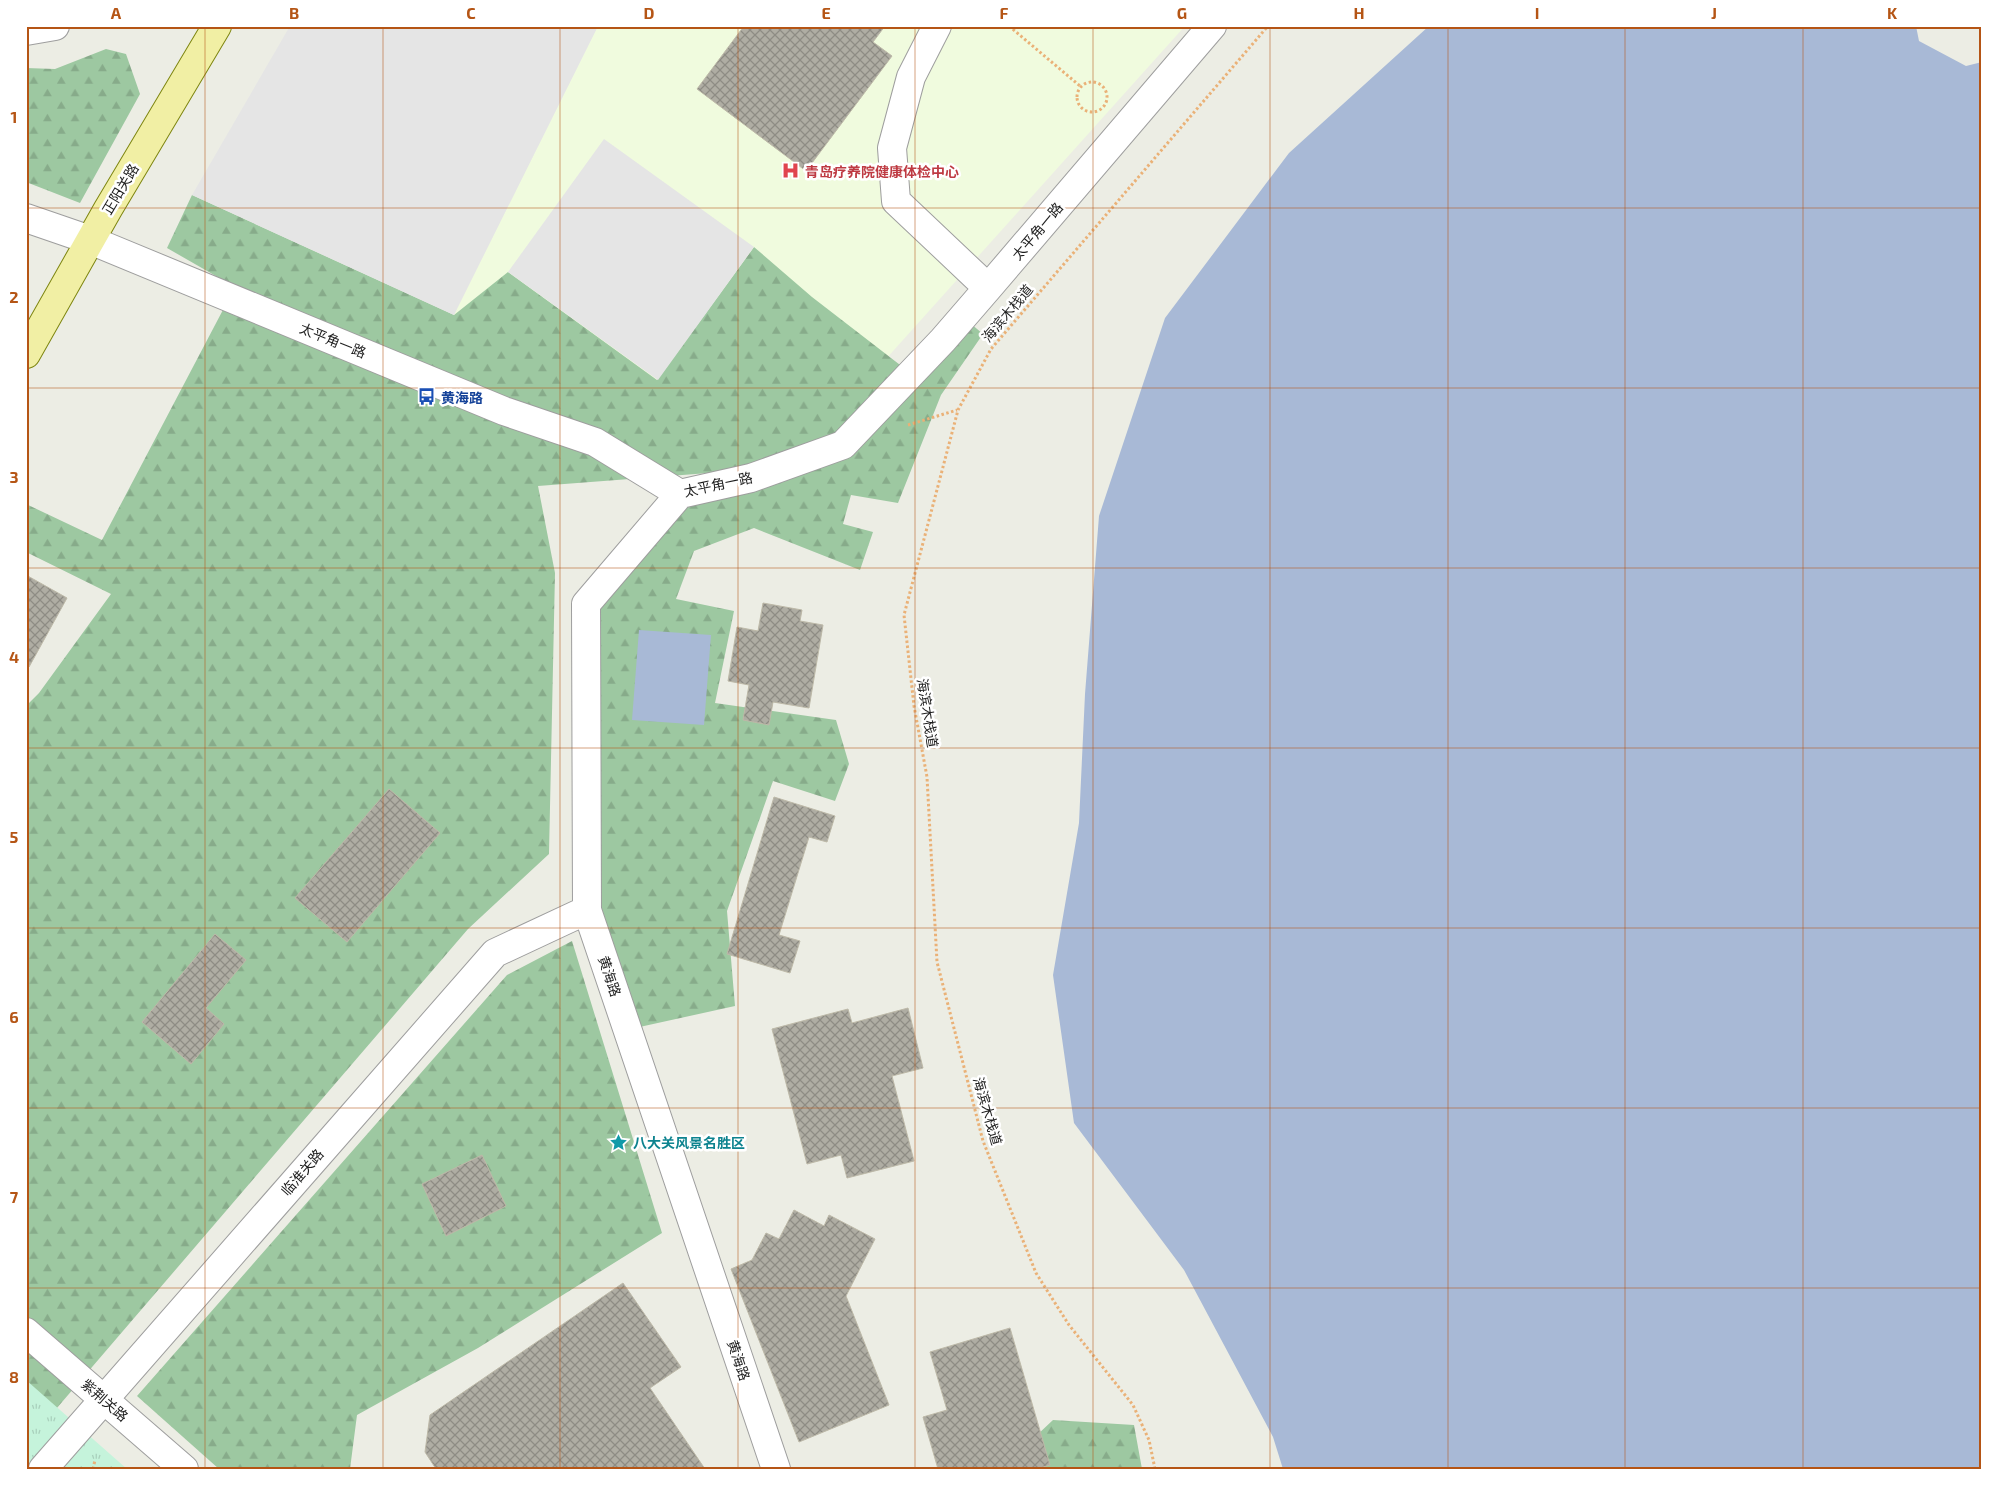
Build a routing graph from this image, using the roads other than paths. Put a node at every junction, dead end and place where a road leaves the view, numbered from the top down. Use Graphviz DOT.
graph roads {
  1 [pos="55,26"];
  2 [pos="217,26"];
  3 [pos="936,26"];
  4 [pos="1212,26"];
  5 [pos="26,31"];
  6 [pos="26,218"];
  7 [pos="90,240"];
  8 [pos="988,288"];
  9 [pos="26,354"];
  10 [pos="680,494"];
  11 [pos="587,910"];
  12 [pos="26,1332"];
  13 [pos="103,1399"];
  14 [pos="42,1469"];
  15 [pos="184,1469"];
  16 [pos="776,1469"];
  1 -- 5 [label="street"];
  2 -- 7 [label="main road, 正阳关路"];
  3 -- 8 [label="street"];
  4 -- 8 [label="street, 太平角一路"];
  6 -- 7 [label="street, 太平角一路"];
  7 -- 9 [label="main road, 正阳关路"];
  7 -- 10 [label="street, 太平角一路"];
  8 -- 10 [label="street, 太平角一路"];
  10 -- 11 [label="street, 黄海路"];
  11 -- 13 [label="street, 临淮关路"];
  11 -- 16 [label="street, 黄海路"];
  12 -- 13 [label="street, 紫荆关路"];
  13 -- 14 [label="street, 临淮关路"];
  13 -- 15 [label="street, 紫荆关路"];
}
